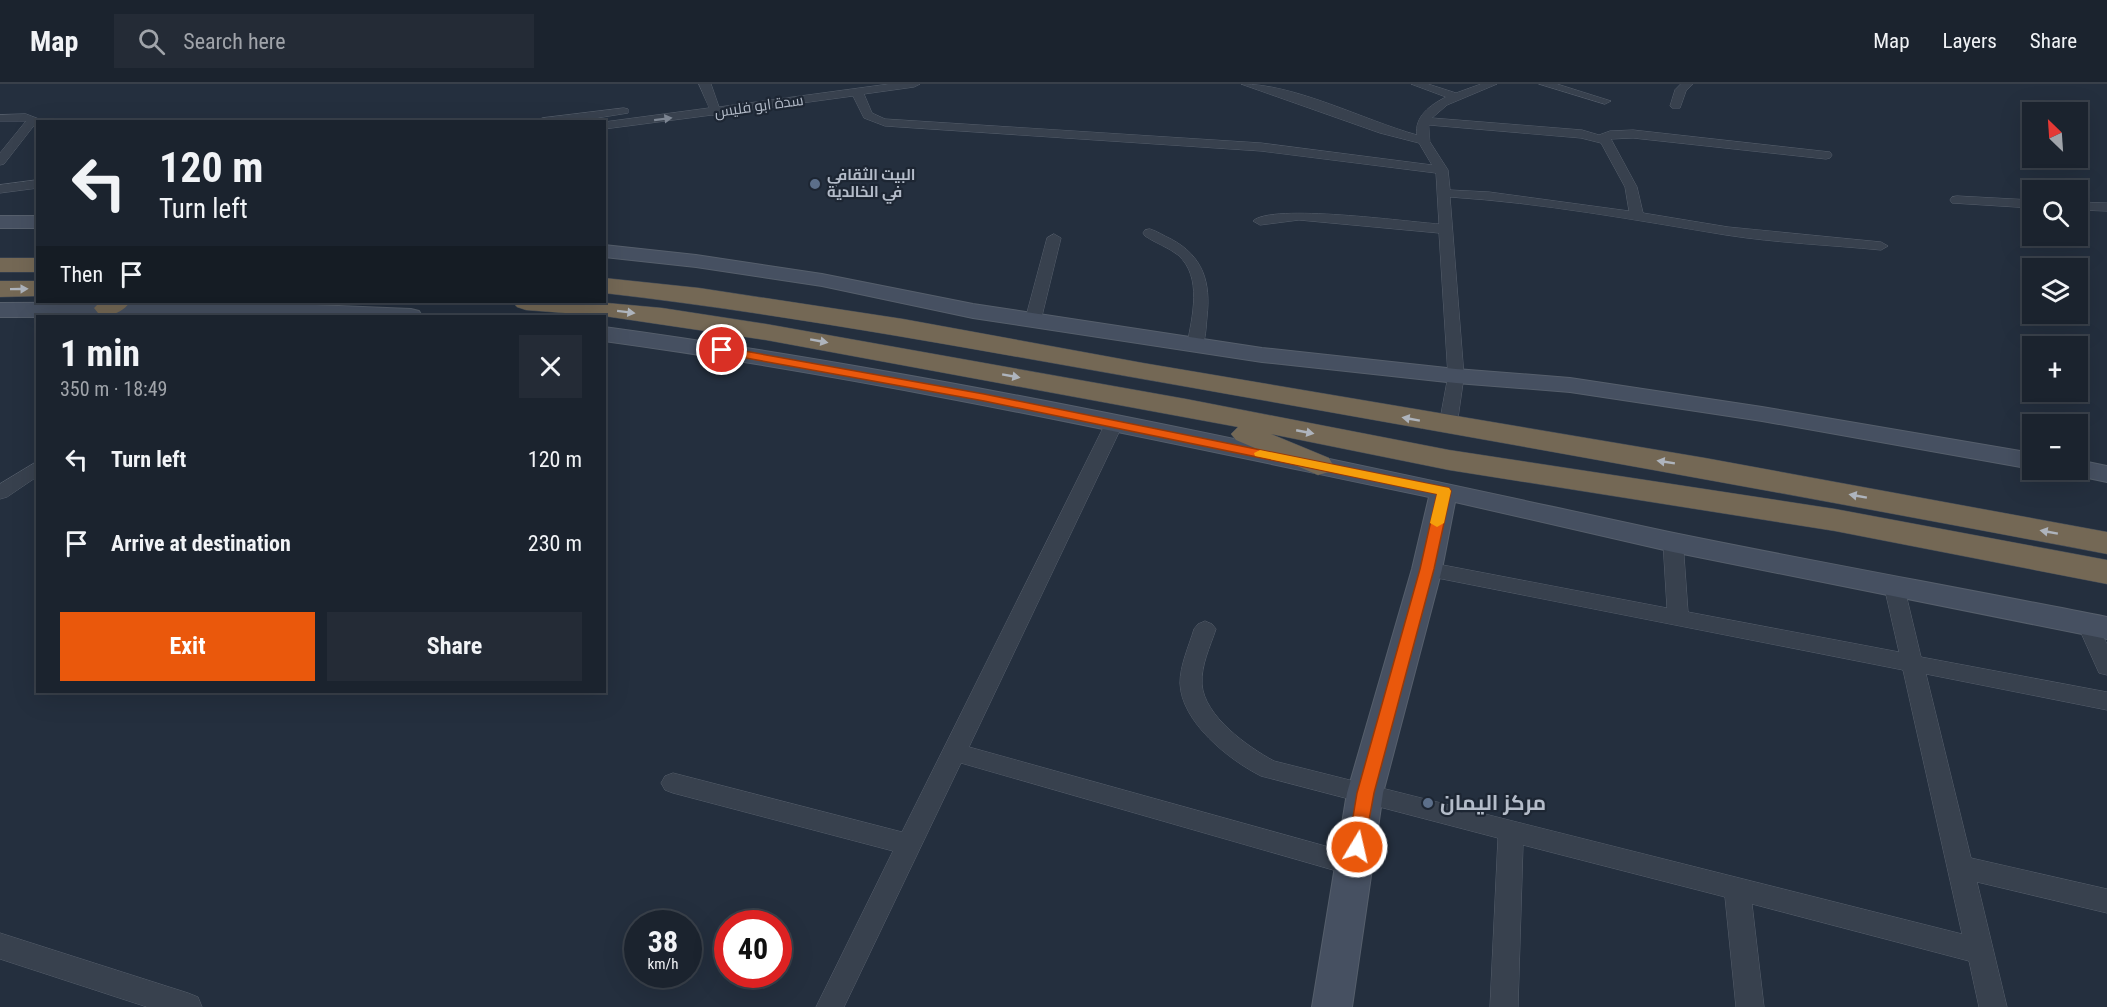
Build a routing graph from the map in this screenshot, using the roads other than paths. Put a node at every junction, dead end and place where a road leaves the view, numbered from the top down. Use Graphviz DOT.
graph roads {
  1 [pos="705,84"];
  2 [pos="847,84"];
  3 [pos="914,84"];
  4 [pos="1247,84"];
  5 [pos="1417,84"];
  6 [pos="1491,84"];
  7 [pos="1545,84"];
  8 [pos="1687,84"];
  9 [pos="858,92"];
  10 [pos="1457,97"];
  11 [pos="712,100"];
  12 [pos="1605,101"];
  13 [pos="1676,106"];
  14 [pos="716,113"];
  15 [pos="0,118"];
  16 [pos="557,120"];
  17 [pos="1423,121"];
  18 [pos="606,126"];
  19 [pos="1601,139"];
  20 [pos="1424,141"];
  21 [pos="1826,155"];
  22 [pos="0,161"];
  23 [pos="1442,170"];
  24 [pos="36,184"];
  25 [pos="0,189"];
  26 [pos="1443,193"];
  27 [pos="36,195"];
  28 [pos="0,200"];
  29 [pos="1957,200"];
  30 [pos="2022,203"];
  31 [pos="2088,206"];
  32 [pos="2107,207"];
  33 [pos="1637,217"];
  34 [pos="1260,221"];
  35 [pos="0,222"];
  36 [pos="36,222"];
  37 [pos="1444,229"];
  38 [pos="1150,232"];
  39 [pos="1054,238"];
  40 [pos="1881,246"];
  41 [pos="606,251"];
  42 [pos="0,265"];
  43 [pos="36,265"];
  44 [pos="606,285"];
  45 [pos="36,288"];
  46 [pos="0,289"];
  47 [pos="536,303"];
  48 [pos="112,305"];
  49 [pos="790,309"];
  50 [pos="0,310"];
  51 [pos="237,313"];
  52 [pos="353,315"];
  53 [pos="1033,320"];
  54 [pos="766,332"];
  55 [pos="606,334"];
  56 [pos="1195,345"];
  57 [pos="1456,376"];
  58 [pos="1186,408"];
  59 [pos="1113,424"];
  60 [pos="1448,425"];
  61 [pos="2022,458"];
  62 [pos="1317,465"];
  63 [pos="36,468"];
  64 [pos="2088,470"];
  65 [pos="2107,474"];
  66 [pos="1444,491"];
  67 [pos="0,493"];
  68 [pos="1673,542"];
  69 [pos="2107,543"];
  70 [pos="1427,569"];
  71 [pos="2107,572"];
  72 [pos="1894,586"];
  73 [pos="1678,618"];
  74 [pos="2097,626"];
  75 [pos="1205,629"];
  76 [pos="1911,663"];
  77 [pos="2107,667"];
  78 [pos="2107,700"];
  79 [pos="954,752"];
  80 [pos="673,783"];
  81 [pos="1365,793"];
  82 [pos="1511,831"];
  83 [pos="910,844"];
  84 [pos="1354,865"];
  85 [pos="1959,867"];
  86 [pos="1737,889"];
  87 [pos="2107,901"];
  88 [pos="0,946"];
  89 [pos="1980,951"];
  90 [pos="187,1007"];
  91 [pos="830,1007"];
  92 [pos="1332,1007"];
  93 [pos="1504,1007"];
  94 [pos="1750,1007"];
  95 [pos="1993,1007"];
  1 -- 11 [label="street"];
  2 -- 11 [label="street, سدة ابو فليس"];
  3 -- 9 [label="street, سدة ابو فليس"];
  4 -- 20 [label="street"];
  5 -- 10 [label="street"];
  6 -- 10 [label="street"];
  7 -- 12 [label="street"];
  8 -- 13 [label="street"];
  9 -- 14 [label="street, سدة ابو فليس"];
  9 -- 23 [label="street"];
  10 -- 17 [label="street"];
  11 -- 14 [label="street"];
  11 -- 16 [label="street, سدة ابو فليس"];
  18 -- 14 [label="street, سدة ابو فليس, one-way"];
  15 -- 22 [label="street"];
  17 -- 19 [label="street"];
  17 -- 20 [label="street"];
  19 -- 21 [label="street"];
  19 -- 33 [label="street"];
  20 -- 23 [label="street"];
  23 -- 26 [label="street"];
  24 -- 25 [label="street"];
  26 -- 33 [label="street"];
  26 -- 37 [label="street"];
  27 -- 28 [label="street"];
  29 -- 30 [label="street"];
  31 -- 32 [label="street"];
  33 -- 40 [label="street"];
  34 -- 37 [label="street"];
  35 -- 36 [label="main road"];
  37 -- 57 [label="street"];
  38 -- 56 [label="street"];
  39 -- 53 [label="street"];
  41 -- 53 [label="main road"];
  42 -- 43 [label="highway"];
  44 -- 49 [label="highway"];
  46 -- 45 [label="highway, one-way"];
  47 -- 54 [label="highway, one-way"];
  48 -- 50 [label="main road"];
  48 -- 51 [label="main road"];
  49 -- 54 [label="highway"];
  60 -- 49 [label="highway, one-way"];
  51 -- 52 [label="main road"];
  53 -- 56 [label="main road"];
  54 -- 58 [label="highway, one-way"];
  55 -- 59 [label="main road"];
  56 -- 57 [label="main road"];
  57 -- 60 [label="street"];
  57 -- 61 [label="main road"];
  58 -- 62 [label="highway"];
  58 -- 71 [label="highway, one-way"];
  59 -- 62 [label="main road"];
  59 -- 79 [label="street"];
  69 -- 60 [label="highway, one-way"];
  62 -- 66 [label="main road"];
  63 -- 67 [label="street"];
  64 -- 65 [label="main road"];
  66 -- 68 [label="main road"];
  66 -- 70 [label="main road"];
  68 -- 72 [label="main road"];
  68 -- 73 [label="street"];
  70 -- 73 [label="street"];
  70 -- 81 [label="main road"];
  72 -- 74 [label="main road"];
  72 -- 76 [label="street"];
  73 -- 76 [label="street"];
  74 -- 77 [label="street"];
  75 -- 81 [label="street"];
  76 -- 78 [label="street"];
  76 -- 85 [label="street"];
  79 -- 83 [label="street"];
  79 -- 84 [label="street"];
  80 -- 83 [label="street"];
  81 -- 82 [label="street"];
  81 -- 84 [label="main road"];
  82 -- 86 [label="street"];
  82 -- 93 [label="street"];
  83 -- 91 [label="street"];
  84 -- 92 [label="main road"];
  85 -- 87 [label="street"];
  85 -- 89 [label="street"];
  86 -- 89 [label="street"];
  86 -- 94 [label="street"];
  88 -- 90 [label="street"];
  89 -- 95 [label="street"];
}
